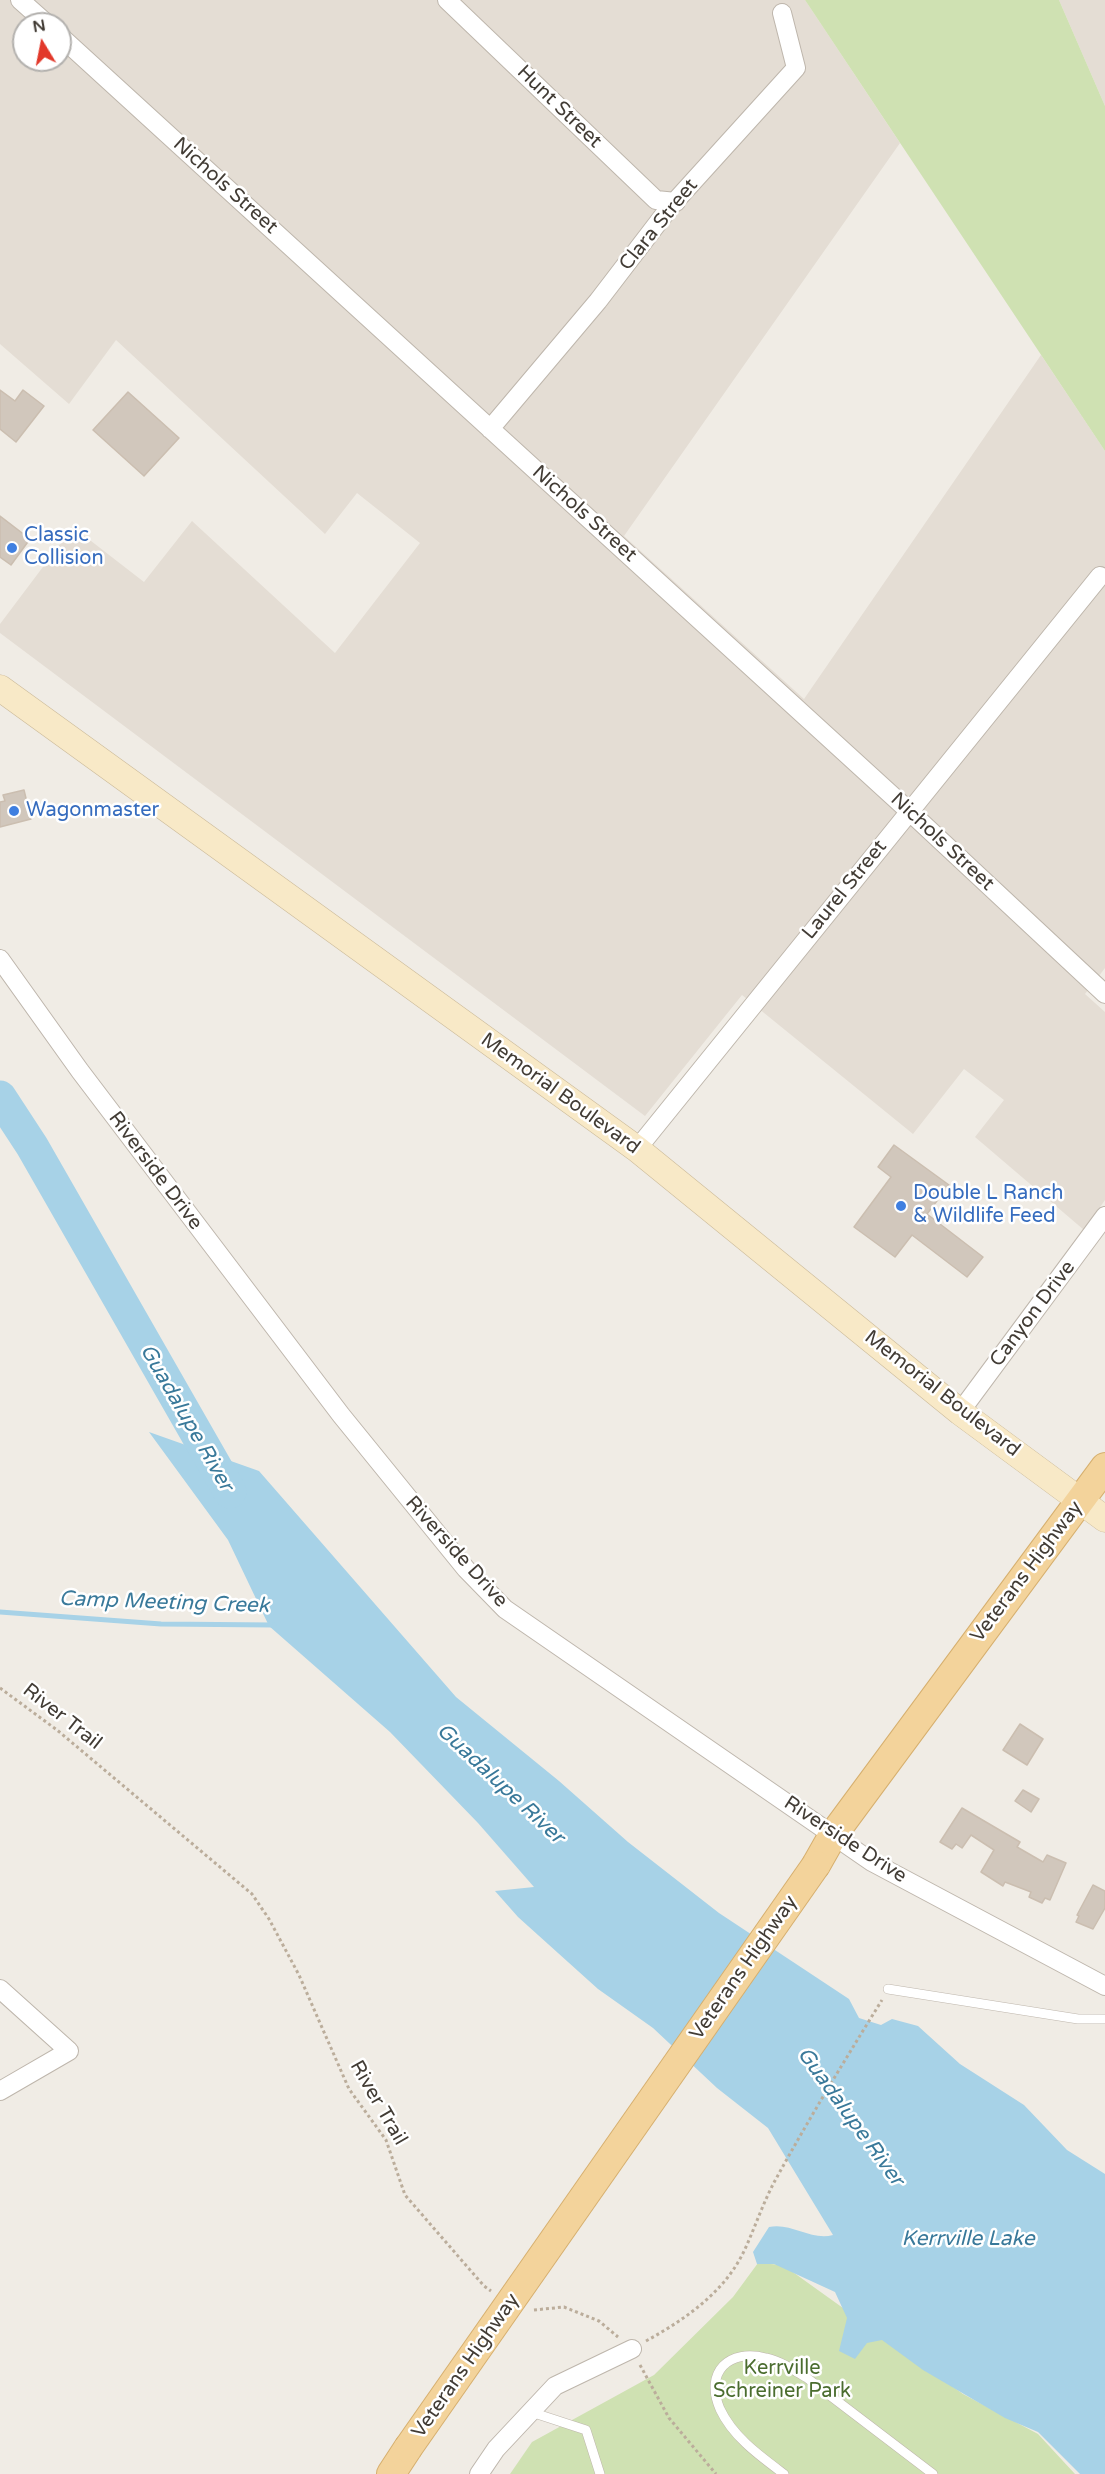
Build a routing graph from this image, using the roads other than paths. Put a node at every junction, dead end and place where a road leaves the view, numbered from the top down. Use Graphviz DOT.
graph roads {
  1 [pos="20,0"];
  2 [pos="447,0"];
  3 [pos="34,12"];
  4 [pos="782,13"];
  5 [pos="72,47"];
  6 [pos="676,202"];
  7 [pos="490,429"];
  8 [pos="1100,576"];
  9 [pos="0,688"];
  10 [pos="909,811"];
  11 [pos="0,959"];
  12 [pos="1105,994"];
  13 [pos="637,1149"];
  14 [pos="1105,1216"];
  15 [pos="960,1412"];
  16 [pos="1105,1467"];
  17 [pos="1080,1500"];
  18 [pos="1105,1519"];
  19 [pos="833,1835"];
  20 [pos="1105,1986"];
  21 [pos="0,1989"];
  22 [pos="888,1989"];
  23 [pos="1105,2019"];
  24 [pos="0,2091"];
  25 [pos="632,2349"];
  26 [pos="531,2412"];
  27 [pos="391,2474"];
  28 [pos="479,2474"];
  29 [pos="600,2474"];
  30 [pos="784,2474"];
  31 [pos="933,2474"];
  1 -- 3 [label="street"];
  2 -- 6 [label="street, Hunt Street"];
  4 -- 6 [label="street, Clara Street"];
  5 -- 7 [label="street, Nichols Street"];
  6 -- 7 [label="street, Clara Street"];
  7 -- 10 [label="street, Nichols Street"];
  8 -- 10 [label="street, Laurel Street"];
  9 -- 13 [label="main road, Memorial Boulevard"];
  10 -- 12 [label="street, Nichols Street"];
  10 -- 13 [label="street, Laurel Street"];
  11 -- 19 [label="street, Riverside Drive"];
  13 -- 15 [label="main road, Memorial Boulevard"];
  14 -- 15 [label="street, Canyon Drive"];
  15 -- 17 [label="main road, Memorial Boulevard"];
  16 -- 17 [label="main road, Veterans Highway"];
  17 -- 18 [label="main road, Memorial Boulevard"];
  17 -- 19 [label="main road, Veterans Highway"];
  19 -- 20 [label="street, Riverside Drive"];
  19 -- 27 [label="main road, Veterans Highway, bridge"];
  21 -- 24 [label="street"];
  22 -- 23 [label="lane"];
  25 -- 26 [label="street"];
  26 -- 28 [label="street"];
  26 -- 29 [label="lane"];
  30 -- 31 [label="lane"];
}
